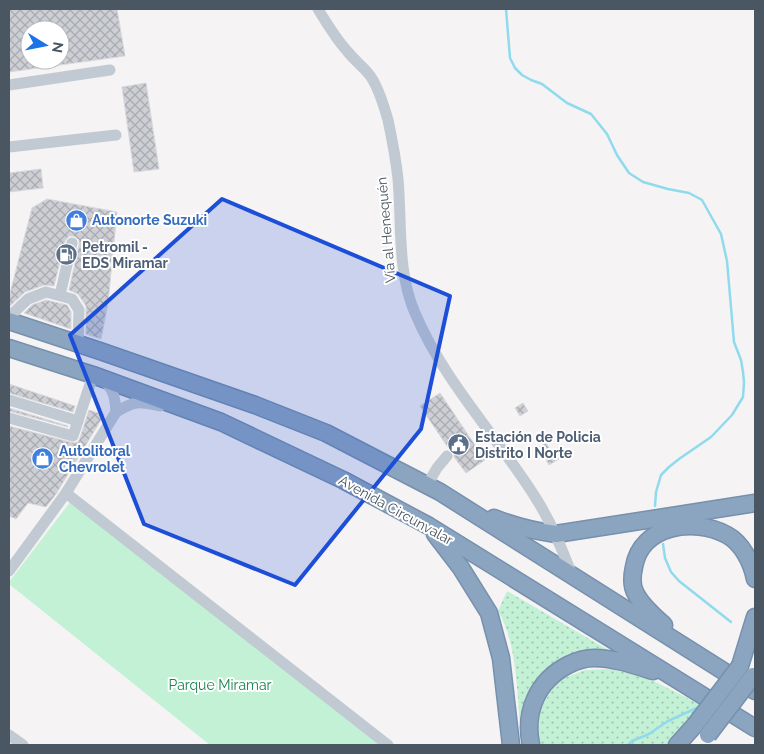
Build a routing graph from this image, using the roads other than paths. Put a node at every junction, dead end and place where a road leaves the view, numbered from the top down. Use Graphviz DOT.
graph roads {
  1 [pos="318,9"];
  2 [pos="110,70"];
  3 [pos="9,85"];
  4 [pos="116,135"];
  5 [pos="9,147"];
  6 [pos="72,244"];
  7 [pos="60,295"];
  8 [pos="9,319"];
  9 [pos="78,343"];
  10 [pos="9,348"];
  11 [pos="98,376"];
  12 [pos="9,400"];
  13 [pos="116,412"];
  14 [pos="207,417"];
  15 [pos="9,418"];
  16 [pos="78,422"];
  17 [pos="447,456"];
  18 [pos="433,489"];
  19 [pos="66,493"];
  20 [pos="755,503"];
  21 [pos="429,526"];
  22 [pos="556,534"];
  23 [pos="9,571"];
  24 [pos="572,575"];
  25 [pos="755,579"];
  26 [pos="755,617"];
  27 [pos="755,646"];
  28 [pos="689,649"];
  29 [pos="740,666"];
  30 [pos="677,679"];
  31 [pos="755,679"];
  32 [pos="755,728"];
  33 [pos="9,735"];
  34 [pos="705,740"];
  35 [pos="23,745"];
  36 [pos="388,745"];
  37 [pos="511,745"];
  38 [pos="531,745"];
  39 [pos="678,745"];
  1 -- 22 [label="street, Vía al Henequén"];
  2 -- 3 [label="street"];
  4 -- 5 [label="street"];
  6 -- 7 [label="street"];
  7 -- 8 [label="street"];
  7 -- 9 [label="street"];
  8 -- 9 [label="highway"];
  9 -- 18 [label="highway"];
  10 -- 11 [label="highway, Avenida Circunvalar"];
  11 -- 13 [label="street"];
  11 -- 14 [label="highway, Avenida Circunvalar"];
  11 -- 16 [label="street"];
  12 -- 16 [label="street"];
  13 -- 14 [label="street"];
  13 -- 19 [label="street"];
  14 -- 21 [label="highway, Avenida Circunvalar"];
  15 -- 16 [label="street"];
  17 -- 18 [label="street"];
  18 -- 22 [label="highway"];
  18 -- 24 [label="highway"];
  19 -- 23 [label="street"];
  19 -- 36 [label="street"];
  20 -- 22 [label="highway"];
  21 -- 30 [label="highway, Avenida Circunvalar"];
  21 -- 37 [label="highway"];
  22 -- 24 [label="street, Vía al Henequén"];
  24 -- 28 [label="highway"];
  25 -- 28 [label="highway"];
  26 -- 29 [label="highway"];
  27 -- 29 [label="highway"];
  28 -- 31 [label="highway"];
  29 -- 39 [label="highway, bridge"];
  30 -- 32 [label="highway, Avenida Circunvalar"];
  30 -- 38 [label="highway"];
  31 -- 34 [label="highway, bridge"];
  33 -- 35 [label="street"];
}
